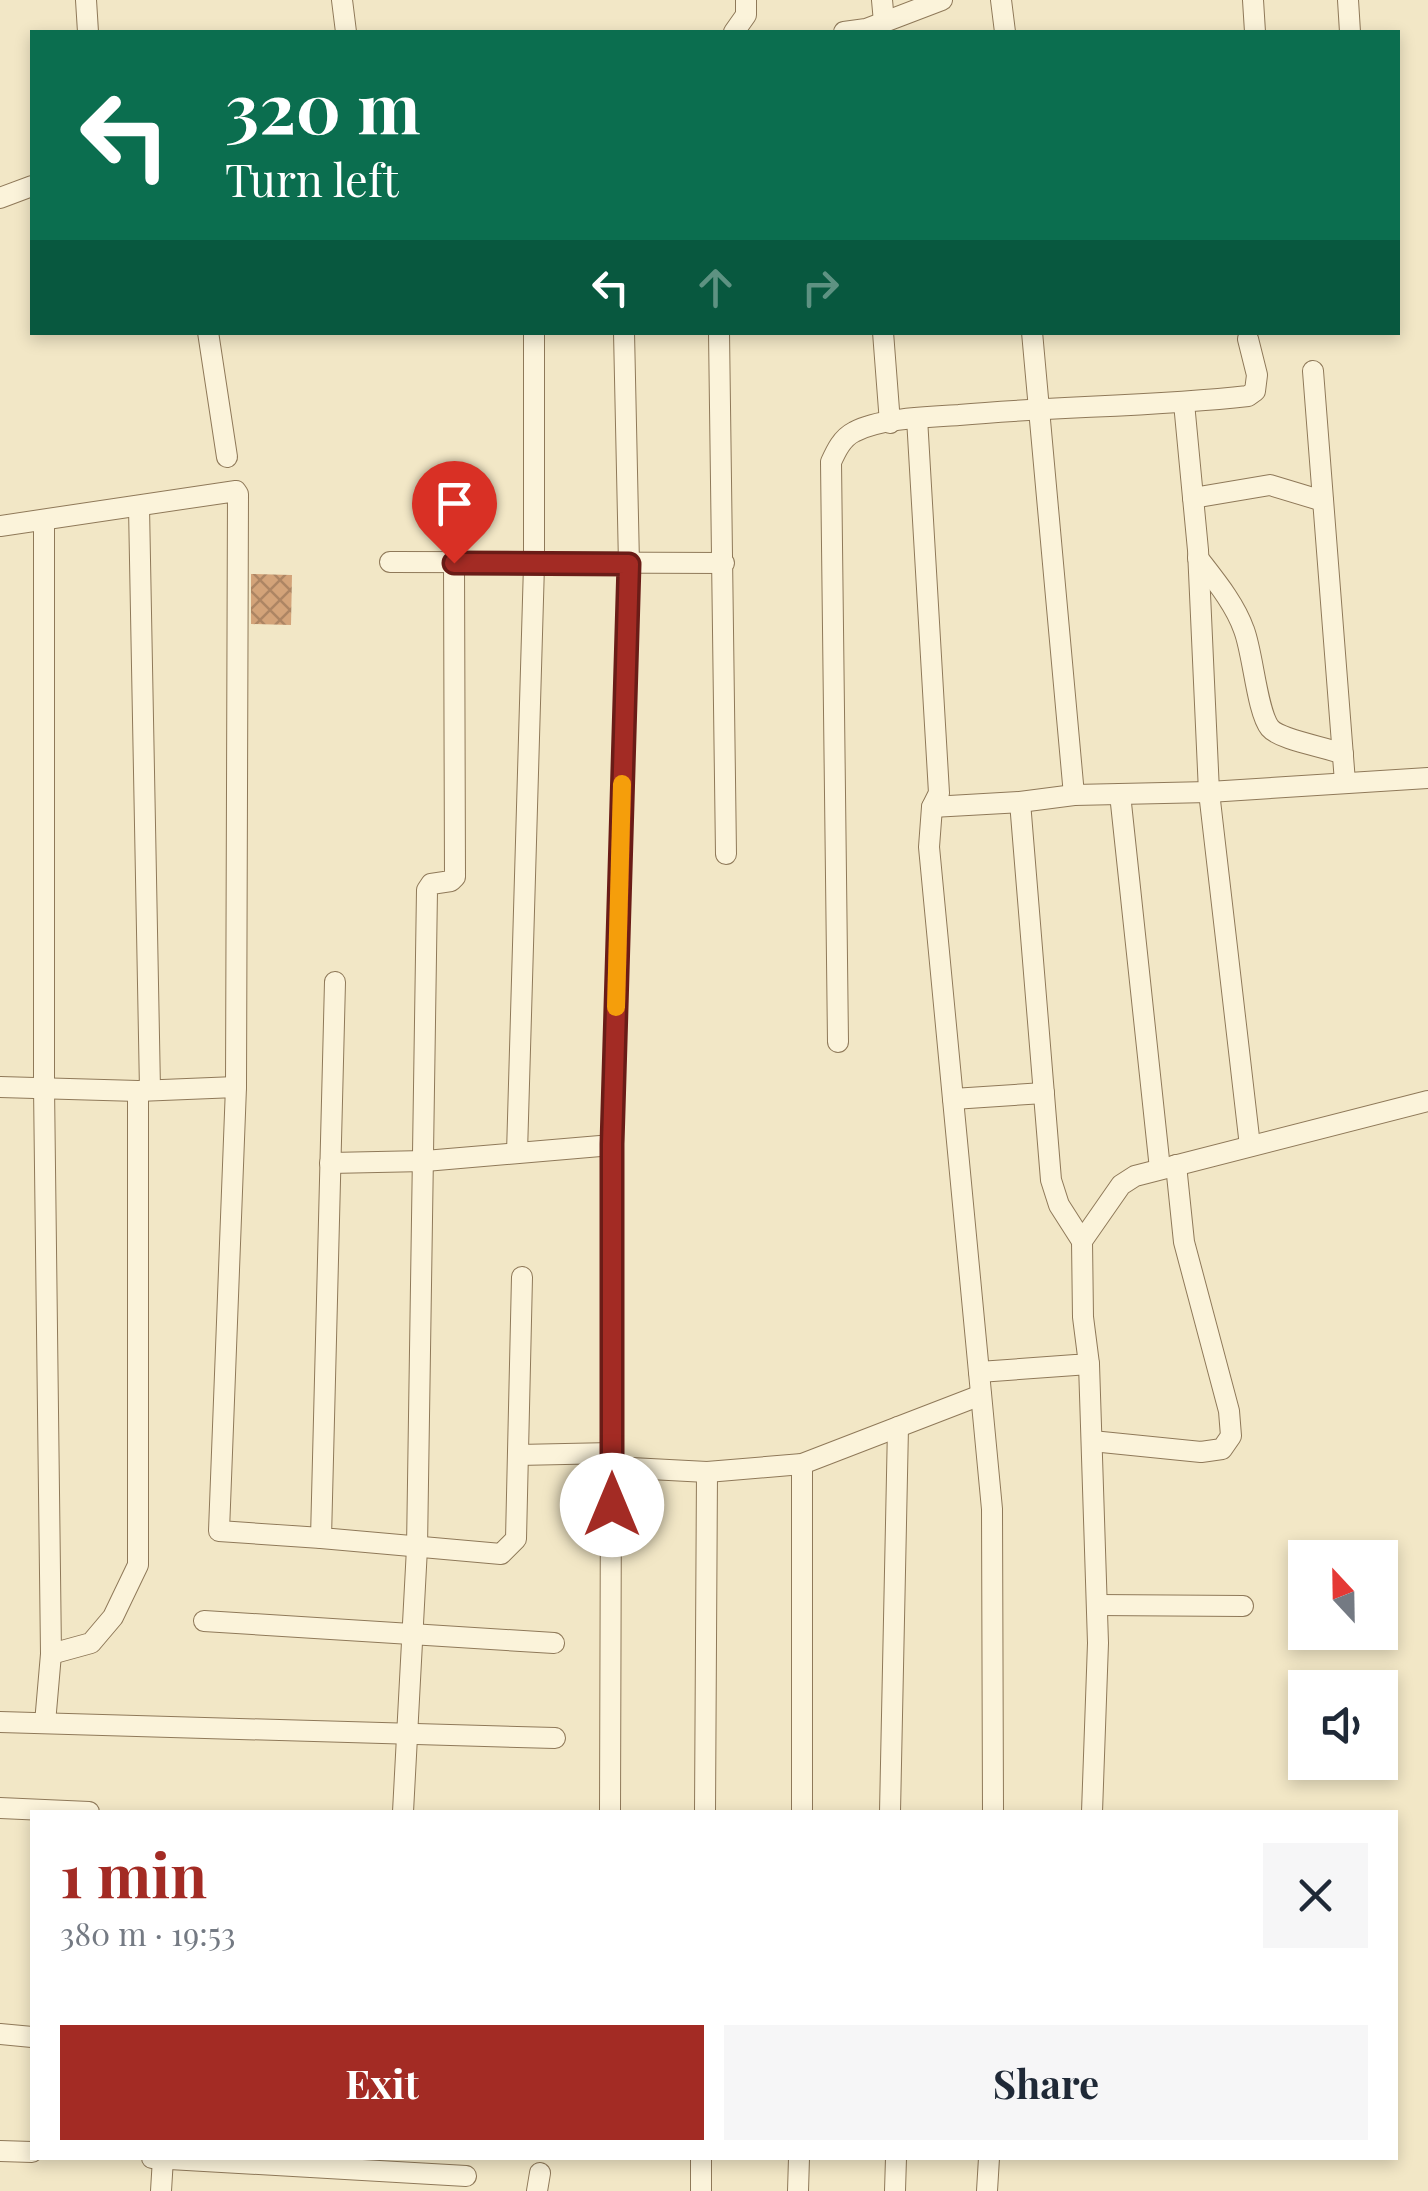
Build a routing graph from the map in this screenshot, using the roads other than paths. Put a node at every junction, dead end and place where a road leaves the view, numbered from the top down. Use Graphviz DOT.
graph roads {
  1 [pos="86,0"];
  2 [pos="342,0"];
  3 [pos="746,0"];
  4 [pos="882,0"];
  5 [pos="942,0"];
  6 [pos="1001,0"];
  7 [pos="1253,0"];
  8 [pos="1348,0"];
  9 [pos="884,22"];
  10 [pos="88,30"];
  11 [pos="346,30"];
  12 [pos="736,30"];
  13 [pos="852,30"];
  14 [pos="1005,30"];
  15 [pos="1254,30"];
  16 [pos="1350,30"];
  17 [pos="30,187"];
  18 [pos="0,198"];
  19 [pos="208,335"];
  20 [pos="534,335"];
  21 [pos="624,335"];
  22 [pos="718,335"];
  23 [pos="883,335"];
  24 [pos="1032,335"];
  25 [pos="1248,340"];
  26 [pos="1313,371"];
  27 [pos="1184,403"];
  28 [pos="1038,408"];
  29 [pos="917,418"];
  30 [pos="890,423"];
  31 [pos="227,457"];
  32 [pos="1193,498"];
  33 [pos="1323,501"];
  34 [pos="139,507"];
  35 [pos="44,521"];
  36 [pos="0,526"];
  37 [pos="1198,558"];
  38 [pos="390,562"];
  39 [pos="454,563"];
  40 [pos="724,563"];
  41 [pos="629,564"];
  42 [pos="534,565"];
  43 [pos="1343,754"];
  44 [pos="1428,778"];
  45 [pos="1345,782"];
  46 [pos="1209,792"];
  47 [pos="1120,794"];
  48 [pos="1074,795"];
  49 [pos="1020,802"];
  50 [pos="932,808"];
  51 [pos="726,854"];
  52 [pos="335,982"];
  53 [pos="838,1042"];
  54 [pos="0,1087"];
  55 [pos="44,1087"];
  56 [pos="236,1087"];
  57 [pos="144,1090"];
  58 [pos="1044,1094"];
  59 [pos="953,1099"];
  60 [pos="1428,1100"];
  61 [pos="612,1144"];
  62 [pos="1250,1146"];
  63 [pos="517,1153"];
  64 [pos="425,1161"];
  65 [pos="330,1162"];
  66 [pos="1168,1167"];
  67 [pos="1082,1241"];
  68 [pos="522,1277"];
  69 [pos="1089,1364"];
  70 [pos="979,1372"];
  71 [pos="981,1395"];
  72 [pos="898,1427"];
  73 [pos="1092,1440"];
  74 [pos="518,1455"];
  75 [pos="612,1460"];
  76 [pos="802,1464"];
  77 [pos="707,1472"];
  78 [pos="321,1538"];
  79 [pos="417,1548"];
  80 [pos="1097,1606"];
  81 [pos="1243,1606"];
  82 [pos="204,1621"];
  83 [pos="413,1636"];
  84 [pos="554,1643"];
  85 [pos="51,1654"];
  86 [pos="0,1722"];
  87 [pos="45,1723"];
  88 [pos="407,1733"];
  89 [pos="556,1738"];
  90 [pos="0,1808"];
  91 [pos="44,1810"];
  92 [pos="402,1810"];
  93 [pos="610,1810"];
  94 [pos="705,1810"];
  95 [pos="802,1810"];
  96 [pos="890,1810"];
  97 [pos="993,1810"];
  98 [pos="1092,1810"];
  99 [pos="0,2034"];
  100 [pos="30,2037"];
  101 [pos="0,2151"];
  102 [pos="30,2152"];
  103 [pos="164,2160"];
  104 [pos="199,2160"];
  105 [pos="701,2160"];
  106 [pos="799,2160"];
  107 [pos="896,2160"];
  108 [pos="989,2160"];
  109 [pos="338,2168"];
  110 [pos="466,2176"];
  111 [pos="161,2191"];
  112 [pos="334,2191"];
  113 [pos="700,2191"];
  114 [pos="798,2191"];
  115 [pos="895,2191"];
  116 [pos="988,2191"];
  1 -- 10 [label="street"];
  2 -- 11 [label="street"];
  3 -- 12 [label="street"];
  4 -- 9 [label="street"];
  5 -- 9 [label="street"];
  6 -- 14 [label="street"];
  7 -- 15 [label="street"];
  8 -- 16 [label="street"];
  9 -- 13 [label="street"];
  17 -- 18 [label="street"];
  19 -- 31 [label="street"];
  20 -- 42 [label="street"];
  21 -- 41 [label="street"];
  22 -- 40 [label="street"];
  23 -- 30 [label="street"];
  24 -- 28 [label="street"];
  25 -- 27 [label="street"];
  26 -- 33 [label="street"];
  27 -- 28 [label="street"];
  27 -- 32 [label="street"];
  28 -- 29 [label="street"];
  28 -- 48 [label="street"];
  29 -- 30 [label="street"];
  29 -- 50 [label="street"];
  30 -- 53 [label="street"];
  32 -- 33 [label="street"];
  32 -- 37 [label="street"];
  33 -- 43 [label="street"];
  34 -- 35 [label="street"];
  34 -- 56 [label="street"];
  34 -- 57 [label="street"];
  35 -- 36 [label="street"];
  35 -- 55 [label="street"];
  37 -- 43 [label="street"];
  37 -- 46 [label="street"];
  38 -- 39 [label="street"];
  39 -- 42 [label="street"];
  39 -- 64 [label="street"];
  40 -- 41 [label="street"];
  40 -- 51 [label="street"];
  41 -- 42 [label="street"];
  41 -- 61 [label="street"];
  42 -- 63 [label="street"];
  43 -- 45 [label="street"];
  44 -- 45 [label="street"];
  45 -- 46 [label="street"];
  46 -- 47 [label="street"];
  46 -- 62 [label="street"];
  47 -- 48 [label="street"];
  47 -- 66 [label="street"];
  48 -- 49 [label="street"];
  49 -- 50 [label="street"];
  49 -- 58 [label="street"];
  50 -- 59 [label="street"];
  52 -- 65 [label="street"];
  54 -- 55 [label="street"];
  55 -- 57 [label="street"];
  55 -- 85 [label="street"];
  56 -- 57 [label="street"];
  56 -- 78 [label="street"];
  57 -- 85 [label="street"];
  58 -- 59 [label="street"];
  58 -- 67 [label="street"];
  59 -- 70 [label="street"];
  60 -- 62 [label="street"];
  61 -- 63 [label="street"];
  61 -- 75 [label="street"];
  62 -- 66 [label="street"];
  63 -- 64 [label="street"];
  64 -- 65 [label="street"];
  64 -- 79 [label="street"];
  65 -- 78 [label="street"];
  66 -- 67 [label="street"];
  66 -- 73 [label="street"];
  67 -- 69 [label="street"];
  68 -- 74 [label="street"];
  69 -- 70 [label="street"];
  69 -- 73 [label="street"];
  70 -- 71 [label="street"];
  71 -- 72 [label="street"];
  71 -- 97 [label="street"];
  72 -- 76 [label="street"];
  72 -- 96 [label="street"];
  73 -- 80 [label="street"];
  74 -- 75 [label="street"];
  74 -- 79 [label="street"];
  75 -- 77 [label="street"];
  75 -- 93 [label="street"];
  76 -- 77 [label="street"];
  76 -- 95 [label="street"];
  77 -- 94 [label="street"];
  78 -- 79 [label="street"];
  79 -- 83 [label="street"];
  80 -- 81 [label="street"];
  80 -- 98 [label="street"];
  82 -- 83 [label="street"];
  83 -- 84 [label="street"];
  83 -- 88 [label="street"];
  85 -- 87 [label="street"];
  86 -- 87 [label="street"];
  87 -- 88 [label="street"];
  88 -- 89 [label="street"];
  88 -- 92 [label="street"];
  90 -- 91 [label="street"];
  99 -- 100 [label="street"];
  101 -- 102 [label="street"];
  103 -- 111 [label="street"];
  104 -- 109 [label="street"];
  105 -- 113 [label="street"];
  106 -- 114 [label="street"];
  107 -- 115 [label="street"];
  108 -- 116 [label="street"];
  109 -- 110 [label="street"];
  109 -- 112 [label="street"];
}
